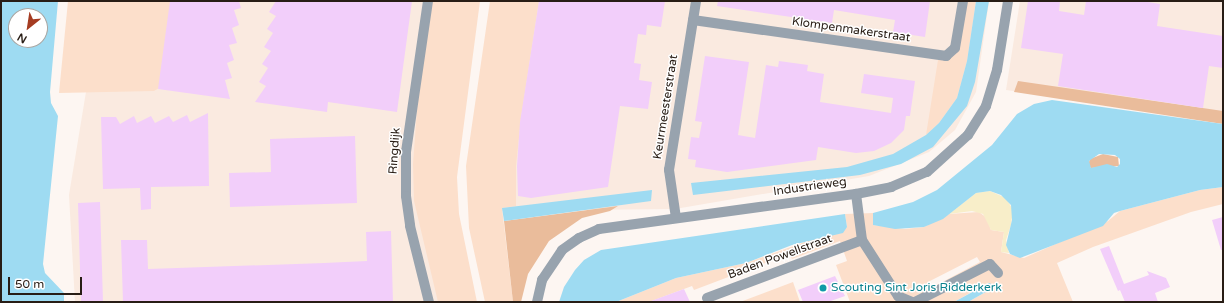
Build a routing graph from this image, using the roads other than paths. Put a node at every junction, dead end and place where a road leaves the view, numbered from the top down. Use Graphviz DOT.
graph roads {
  1 [pos="428,1"];
  2 [pos="696,1"];
  3 [pos="963,1"];
  4 [pos="1008,1"];
  5 [pos="693,20"];
  6 [pos="856,194"];
  7 [pos="676,218"];
  8 [pos="862,240"];
  9 [pos="998,273"];
  10 [pos="706,298"];
  11 [pos="429,302"];
  12 [pos="537,302"];
  13 [pos="912,302"];
  14 [pos="915,302"];
  1 -- 11 [label="street, Ringdijk"];
  2 -- 5 [label="street, Keurmeesterstraat"];
  3 -- 5 [label="street, Klompenmakerstraat"];
  4 -- 6 [label="street, Industrieweg"];
  5 -- 7 [label="street, Keurmeesterstraat"];
  6 -- 7 [label="street, Industrieweg"];
  6 -- 8 [label="street"];
  7 -- 12 [label="street, Industrieweg"];
  8 -- 10 [label="street, Baden Powellstraat"];
  8 -- 13 [label="street"];
  9 -- 14 [label="street"];
}
